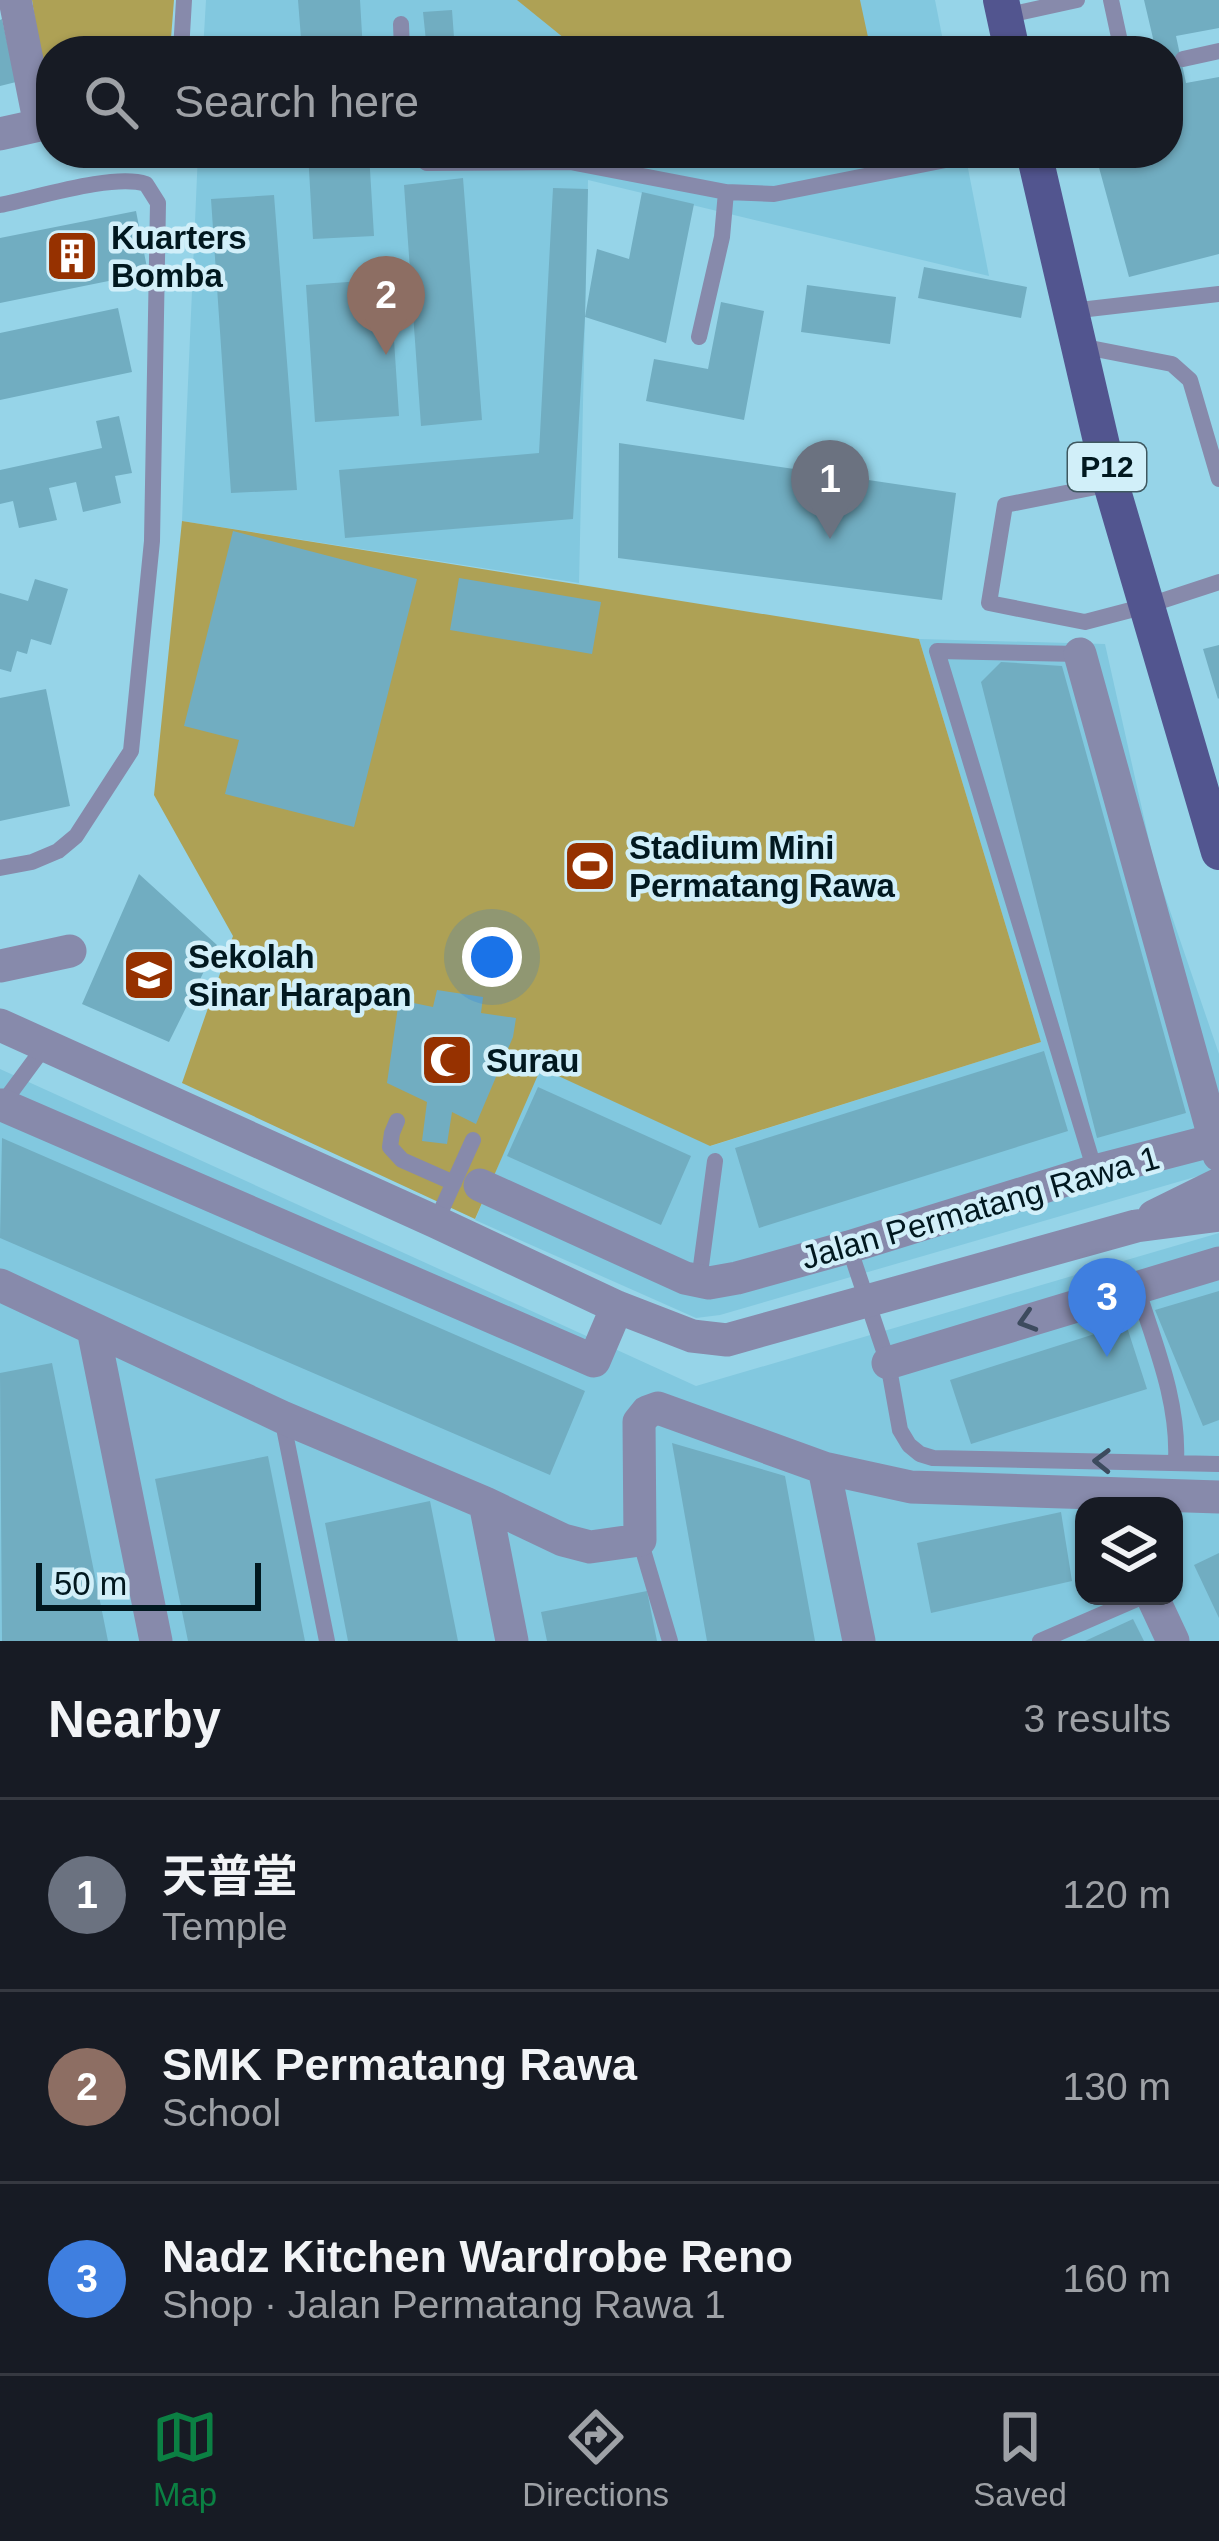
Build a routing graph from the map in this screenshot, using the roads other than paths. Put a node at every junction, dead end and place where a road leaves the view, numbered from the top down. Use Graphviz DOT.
graph roads {
  1 [pos="15,0"];
  2 [pos="184,0"];
  3 [pos="1078,0"];
  4 [pos="1111,0"];
  5 [pos="1006,22"];
  6 [pos="400,24"];
  7 [pos="182,36"];
  8 [pos="401,36"];
  9 [pos="1119,36"];
  10 [pos="1219,51"];
  11 [pos="1183,59"];
  12 [pos="36,84"];
  13 [pos="36,126"];
  14 [pos="0,134"];
  15 [pos="600,168"];
  16 [pos="905,168"];
  17 [pos="1037,168"];
  18 [pos="726,193"];
  19 [pos="0,205"];
  20 [pos="1219,294"];
  21 [pos="1073,328"];
  22 [pos="699,337"];
  23 [pos="1219,479"];
  24 [pos="1111,484"];
  25 [pos="1219,581"];
  26 [pos="1146,606"];
  27 [pos="1080,654"];
  28 [pos="1219,852"];
  29 [pos="0,868"];
  30 [pos="70,951"];
  31 [pos="0,966"];
  32 [pos="0,1025"];
  33 [pos="45,1046"];
  34 [pos="1,1107"];
  35 [pos="398,1121"];
  36 [pos="472,1140"];
  37 [pos="1217,1147"];
  38 [pos="715,1161"];
  39 [pos="1095,1171"];
  40 [pos="467,1184"];
  41 [pos="1219,1184"];
  42 [pos="1219,1215"];
  43 [pos="436,1222"];
  44 [pos="1136,1226"];
  45 [pos="605,1241"];
  46 [pos="849,1247"];
  47 [pos="1219,1263"];
  48 [pos="699,1281"];
  49 [pos="0,1285"];
  50 [pos="1137,1288"];
  51 [pos="583,1290"];
  52 [pos="867,1301"];
  53 [pos="617,1307"];
  54 [pos="93,1329"];
  55 [pos="888,1363"];
  56 [pos="282,1417"];
  57 [pos="1176,1462"];
  58 [pos="1219,1463"];
  59 [pos="824,1468"];
  60 [pos="1219,1497"];
  61 [pos="1075,1498"];
  62 [pos="1183,1498"];
  63 [pos="485,1503"];
  64 [pos="640,1540"];
  65 [pos="1126,1605"];
  66 [pos="1153,1605"];
  67 [pos="156,1641"];
  68 [pos="327,1641"];
  69 [pos="512,1641"];
  70 [pos="670,1641"];
  71 [pos="859,1641"];
  72 [pos="1040,1641"];
  73 [pos="1173,1641"];
  1 -- 12 [label="street"];
  2 -- 7 [label="lane"];
  3 -- 5 [label="lane"];
  4 -- 9 [label="lane"];
  6 -- 8 [label="lane"];
  10 -- 11 [label="lane"];
  13 -- 14 [label="street"];
  15 -- 18 [label="lane"];
  16 -- 18 [label="lane"];
  17 -- 21 [label="main road, P12"];
  18 -- 22 [label="lane"];
  19 -- 29 [label="lane"];
  20 -- 21 [label="lane"];
  21 -- 23 [label="lane"];
  21 -- 24 [label="main road, P12"];
  24 -- 26 [label="main road, P12"];
  24 -- 26 [label="lane"];
  25 -- 26 [label="lane"];
  26 -- 28 [label="main road, P12"];
  27 -- 37 [label="street, Jalan Permatang Rawa 1"];
  27 -- 39 [label="lane"];
  30 -- 31 [label="street"];
  32 -- 33 [label="street, Jalan Permatang Rawa 1"];
  33 -- 34 [label="lane"];
  33 -- 43 [label="street, Jalan Permatang Rawa 1"];
  34 -- 53 [label="street"];
  35 -- 40 [label="lane"];
  36 -- 40 [label="lane"];
  37 -- 39 [label="street, Jalan Permatang Rawa 1"];
  38 -- 48 [label="lane"];
  39 -- 46 [label="street, Jalan Permatang Rawa 1"];
  40 -- 43 [label="lane"];
  40 -- 45 [label="street"];
  41 -- 44 [label="street, Jalan Permatang Rawa 1"];
  42 -- 44 [label="street, Jalan Permatang Rawa 1"];
  43 -- 51 [label="street, Jalan Permatang Rawa 1"];
  44 -- 52 [label="street, Jalan Permatang Rawa 1"];
  45 -- 48 [label="street"];
  45 -- 51 [label="street"];
  46 -- 48 [label="street, Jalan Permatang Rawa 1"];
  46 -- 52 [label="lane"];
  47 -- 50 [label="street"];
  49 -- 54 [label="street"];
  50 -- 55 [label="street, one-way"];
  50 -- 57 [label="lane"];
  51 -- 53 [label="street, Jalan Permatang Rawa 1"];
  52 -- 53 [label="street, Jalan Permatang Rawa 1"];
  52 -- 55 [label="lane"];
  54 -- 56 [label="street"];
  54 -- 67 [label="street"];
  57 -- 55 [label="lane, one-way"];
  56 -- 63 [label="street"];
  56 -- 68 [label="lane"];
  57 -- 58 [label="lane"];
  59 -- 61 [label="street"];
  59 -- 64 [label="street"];
  59 -- 71 [label="street"];
  60 -- 62 [label="street"];
  63 -- 64 [label="street"];
  63 -- 69 [label="street"];
  64 -- 70 [label="lane"];
  65 -- 72 [label="lane"];
  66 -- 73 [label="street"];
}
